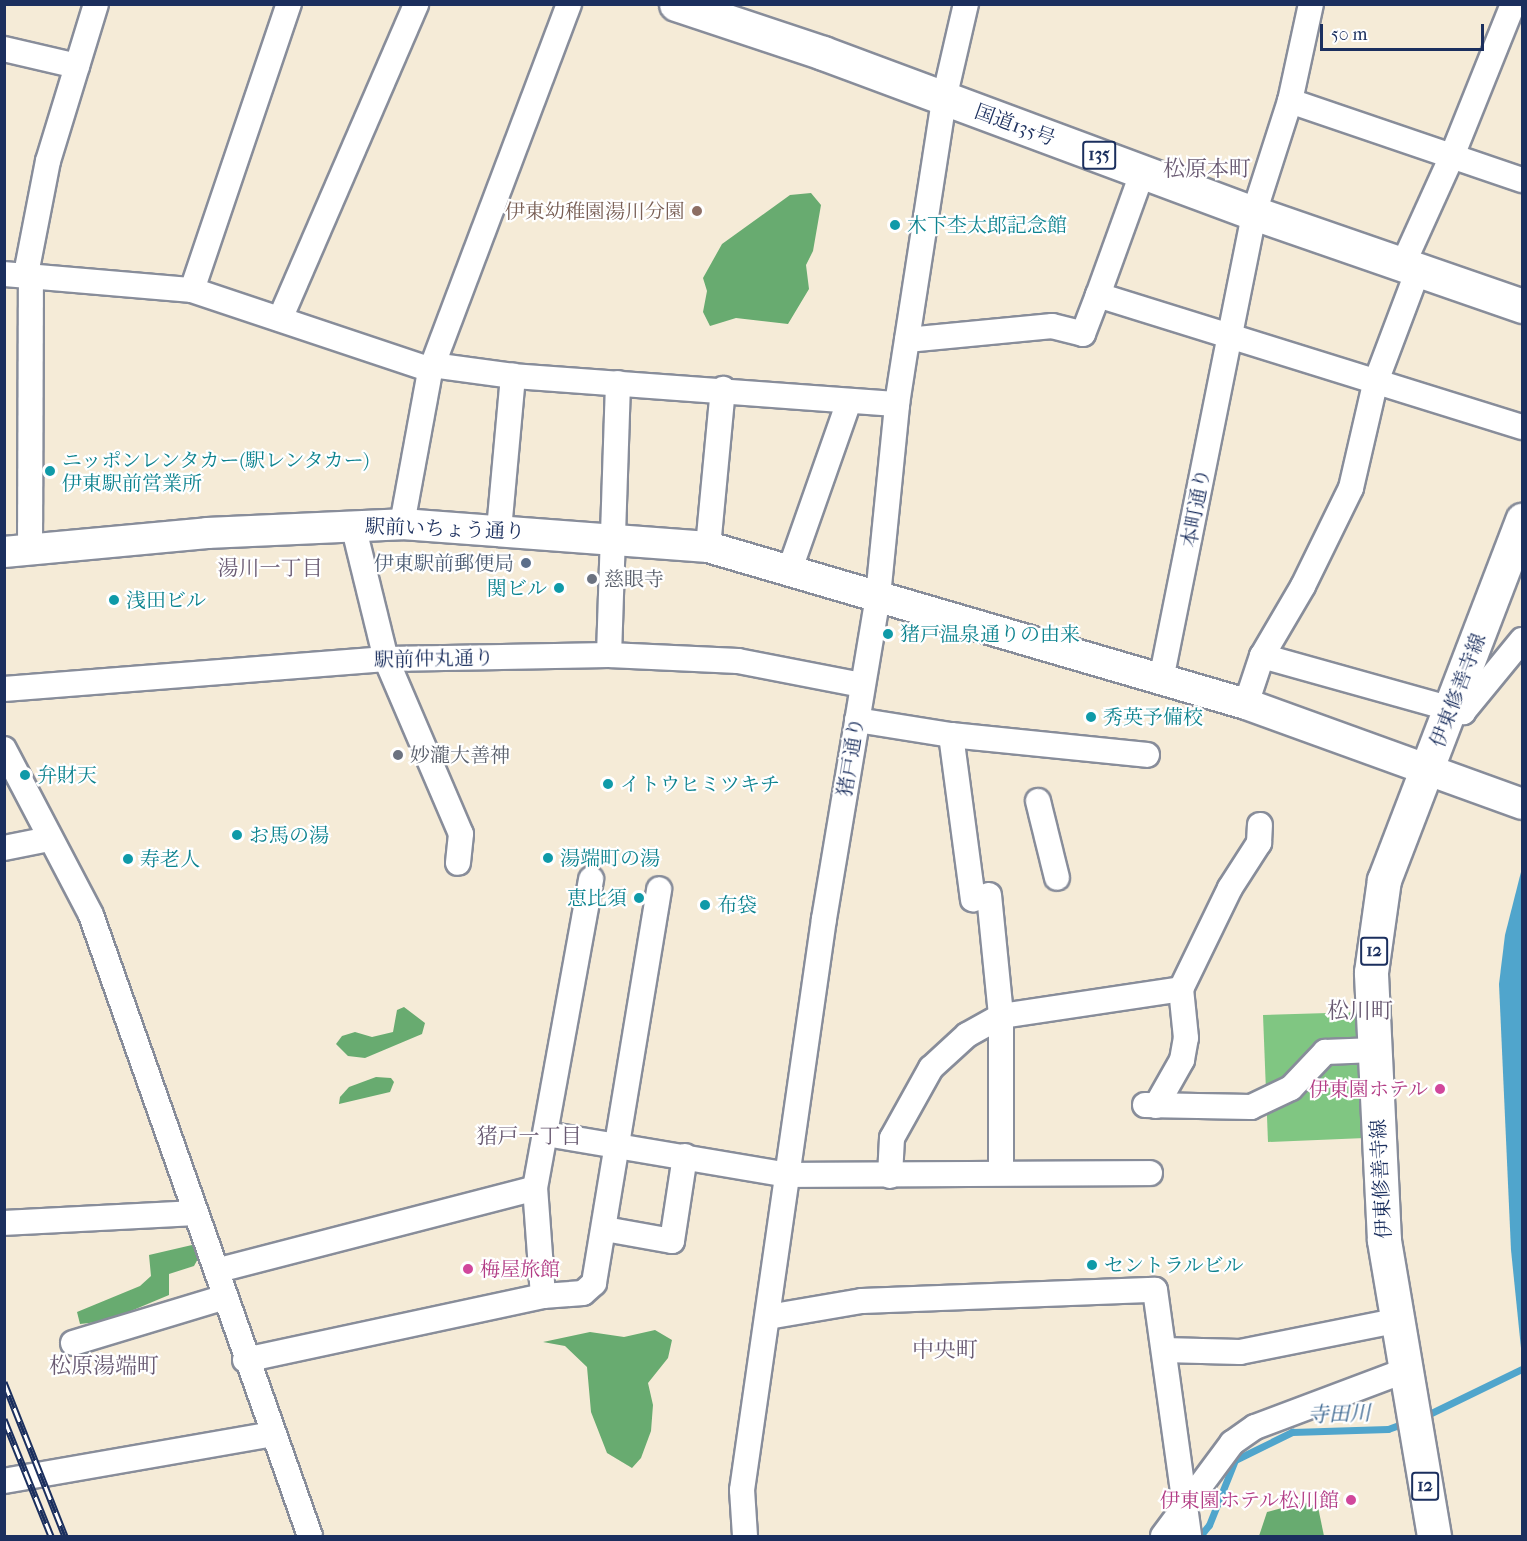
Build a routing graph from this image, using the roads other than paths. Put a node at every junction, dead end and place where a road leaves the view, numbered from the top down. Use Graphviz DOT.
graph roads {
  1 [pos="96,4"];
  2 [pos="289,4"];
  3 [pos="416,4"];
  4 [pos="569,4"];
  5 [pos="676,4"];
  6 [pos="966,4"];
  7 [pos="1311,4"];
  8 [pos="1513,4"];
  9 [pos="4,49"];
  10 [pos="77,66"];
  11 [pos="944,99"];
  12 [pos="1290,101"];
  13 [pos="1452,156"];
  14 [pos="1143,171"];
  15 [pos="1522,180"];
  16 [pos="1254,213"];
  17 [pos="1411,267"];
  18 [pos="20,274"];
  19 [pos="192,290"];
  20 [pos="1098,296"];
  21 [pos="1522,306"];
  22 [pos="280,319"];
  23 [pos="1228,336"];
  24 [pos="907,340"];
  25 [pos="432,368"];
  26 [pos="513,376"];
  27 [pos="618,383"];
  28 [pos="1375,384"];
  29 [pos="723,389"];
  30 [pos="849,401"];
  31 [pos="897,404"];
  32 [pos="1522,427"];
  33 [pos="1522,520"];
  34 [pos="402,524"];
  35 [pos="353,525"];
  36 [pos="499,530"];
  37 [pos="615,539"];
  38 [pos="708,547"];
  39 [pos="17,551"];
  40 [pos="790,569"];
  41 [pos="878,596"];
  42 [pos="1522,640"];
  43 [pos="609,655"];
  44 [pos="1262,657"];
  45 [pos="386,659"];
  46 [pos="1161,680"];
  47 [pos="862,685"];
  48 [pos="4,689"];
  49 [pos="1246,704"];
  50 [pos="1450,711"];
  51 [pos="857,720"];
  52 [pos="951,735"];
  53 [pos="4,749"];
  54 [pos="1147,755"];
  55 [pos="1428,768"];
  56 [pos="1038,801"];
  57 [pos="1522,804"];
  58 [pos="1260,825"];
  59 [pos="49,839"];
  60 [pos="4,848"];
  61 [pos="458,863"];
  62 [pos="1057,878"];
  63 [pos="591,879"];
  64 [pos="659,890"];
  65 [pos="1181,988"];
  66 [pos="1002,1016"];
  67 [pos="1375,1050"];
  68 [pos="546,1134"];
  69 [pos="618,1146"];
  70 [pos="685,1156"];
  71 [pos="1001,1173"];
  72 [pos="1150,1173"];
  73 [pos="788,1175"];
  74 [pos="890,1176"];
  75 [pos="535,1188"];
  76 [pos="194,1213"];
  77 [pos="4,1223"];
  78 [pos="605,1229"];
  79 [pos="219,1270"];
  80 [pos="543,1296"];
  81 [pos="225,1297"];
  82 [pos="768,1317"];
  83 [pos="1395,1321"];
  84 [pos="73,1343"];
  85 [pos="1164,1350"];
  86 [pos="245,1360"];
  87 [pos="1404,1371"];
  88 [pos="272,1434"];
  89 [pos="4,1481"];
  90 [pos="1187,1526"];
  91 [pos="310,1536"];
  92 [pos="745,1536"];
  93 [pos="1163,1536"];
  94 [pos="1434,1536"];
  1 -- 10 [label="street"];
  2 -- 19 [label="street"];
  3 -- 22 [label="street"];
  4 -- 25 [label="street"];
  5 -- 11 [label="main road, 国道135号 / 135"];
  6 -- 11 [label="street, 猪戸通り"];
  7 -- 12 [label="street, 本町通り"];
  8 -- 13 [label="street"];
  9 -- 10 [label="street"];
  10 -- 18 [label="street"];
  11 -- 14 [label="main road, 国道135号 / 135"];
  11 -- 24 [label="street, 猪戸通り"];
  12 -- 13 [label="street"];
  12 -- 16 [label="street, 本町通り"];
  13 -- 15 [label="street"];
  13 -- 17 [label="street"];
  14 -- 16 [label="main road, 国道135号 / 135"];
  14 -- 20 [label="street"];
  16 -- 17 [label="main road, 国道135号 / 135"];
  16 -- 23 [label="street, 本町通り"];
  17 -- 21 [label="main road, 国道135号 / 135"];
  17 -- 28 [label="street"];
  18 -- 19 [label="street"];
  18 -- 39 [label="street"];
  19 -- 22 [label="street"];
  20 -- 23 [label="street"];
  20 -- 24 [label="street"];
  22 -- 25 [label="street"];
  23 -- 28 [label="street"];
  23 -- 46 [label="street, 本町通り"];
  24 -- 31 [label="street, 猪戸通り"];
  25 -- 26 [label="street"];
  25 -- 34 [label="street"];
  26 -- 27 [label="street"];
  26 -- 36 [label="street"];
  27 -- 29 [label="street"];
  27 -- 37 [label="street"];
  28 -- 32 [label="street"];
  28 -- 44 [label="street"];
  29 -- 30 [label="street"];
  29 -- 38 [label="street"];
  30 -- 31 [label="street"];
  30 -- 40 [label="street"];
  31 -- 41 [label="street, 猪戸通り"];
  33 -- 50 [label="main road, 伊東修善寺線 / 12"];
  34 -- 35 [label="street, 駅前いちょう通り"];
  34 -- 36 [label="street, 駅前いちょう通り"];
  35 -- 39 [label="street, 駅前いちょう通り"];
  35 -- 45 [label="street"];
  36 -- 37 [label="street, 駅前いちょう通り"];
  37 -- 38 [label="street, 駅前いちょう通り"];
  37 -- 43 [label="street"];
  38 -- 40 [label="street, 駅前いちょう通り"];
  40 -- 41 [label="street, 駅前いちょう通り"];
  41 -- 46 [label="street, 駅前いちょう通り"];
  41 -- 47 [label="street, 猪戸通り"];
  42 -- 50 [label="street"];
  43 -- 45 [label="street, 駅前仲丸通り"];
  43 -- 47 [label="street, 駅前仲丸通り"];
  44 -- 49 [label="street"];
  44 -- 50 [label="street"];
  45 -- 48 [label="street, 駅前仲丸通り"];
  45 -- 61 [label="street"];
  46 -- 49 [label="street, 駅前いちょう通り"];
  47 -- 51 [label="street, 猪戸通り"];
  49 -- 55 [label="street, 駅前いちょう通り"];
  50 -- 55 [label="main road, 伊東修善寺線 / 12"];
  51 -- 52 [label="street"];
  51 -- 73 [label="street, 猪戸通り"];
  52 -- 54 [label="street"];
  52 -- 66 [label="street"];
  53 -- 59 [label="street"];
  55 -- 57 [label="street, 駅前いちょう通り"];
  55 -- 67 [label="main road, 伊東修善寺線 / 12"];
  56 -- 62 [label="street"];
  58 -- 65 [label="street"];
  59 -- 60 [label="street"];
  59 -- 76 [label="street"];
  63 -- 68 [label="street"];
  64 -- 69 [label="street"];
  65 -- 66 [label="street"];
  65 -- 67 [label="street"];
  66 -- 71 [label="street"];
  66 -- 74 [label="street"];
  67 -- 83 [label="main road, 伊東修善寺線 / 12"];
  68 -- 69 [label="street"];
  68 -- 75 [label="street"];
  69 -- 70 [label="street"];
  69 -- 78 [label="street"];
  70 -- 73 [label="street"];
  70 -- 78 [label="street"];
  71 -- 72 [label="street"];
  71 -- 74 [label="street"];
  73 -- 74 [label="street"];
  73 -- 82 [label="street, 猪戸通り"];
  75 -- 79 [label="street"];
  75 -- 80 [label="street"];
  76 -- 77 [label="street"];
  76 -- 79 [label="street"];
  78 -- 80 [label="street"];
  79 -- 81 [label="street"];
  80 -- 86 [label="street"];
  81 -- 84 [label="street"];
  81 -- 86 [label="street"];
  82 -- 85 [label="street"];
  82 -- 92 [label="street, 猪戸通り"];
  83 -- 85 [label="street"];
  83 -- 87 [label="main road, 伊東修善寺線 / 12"];
  85 -- 90 [label="street"];
  86 -- 88 [label="street"];
  87 -- 90 [label="street"];
  87 -- 94 [label="main road, 伊東修善寺線 / 12"];
  88 -- 89 [label="street"];
  88 -- 91 [label="street"];
  90 -- 93 [label="street"];
}
